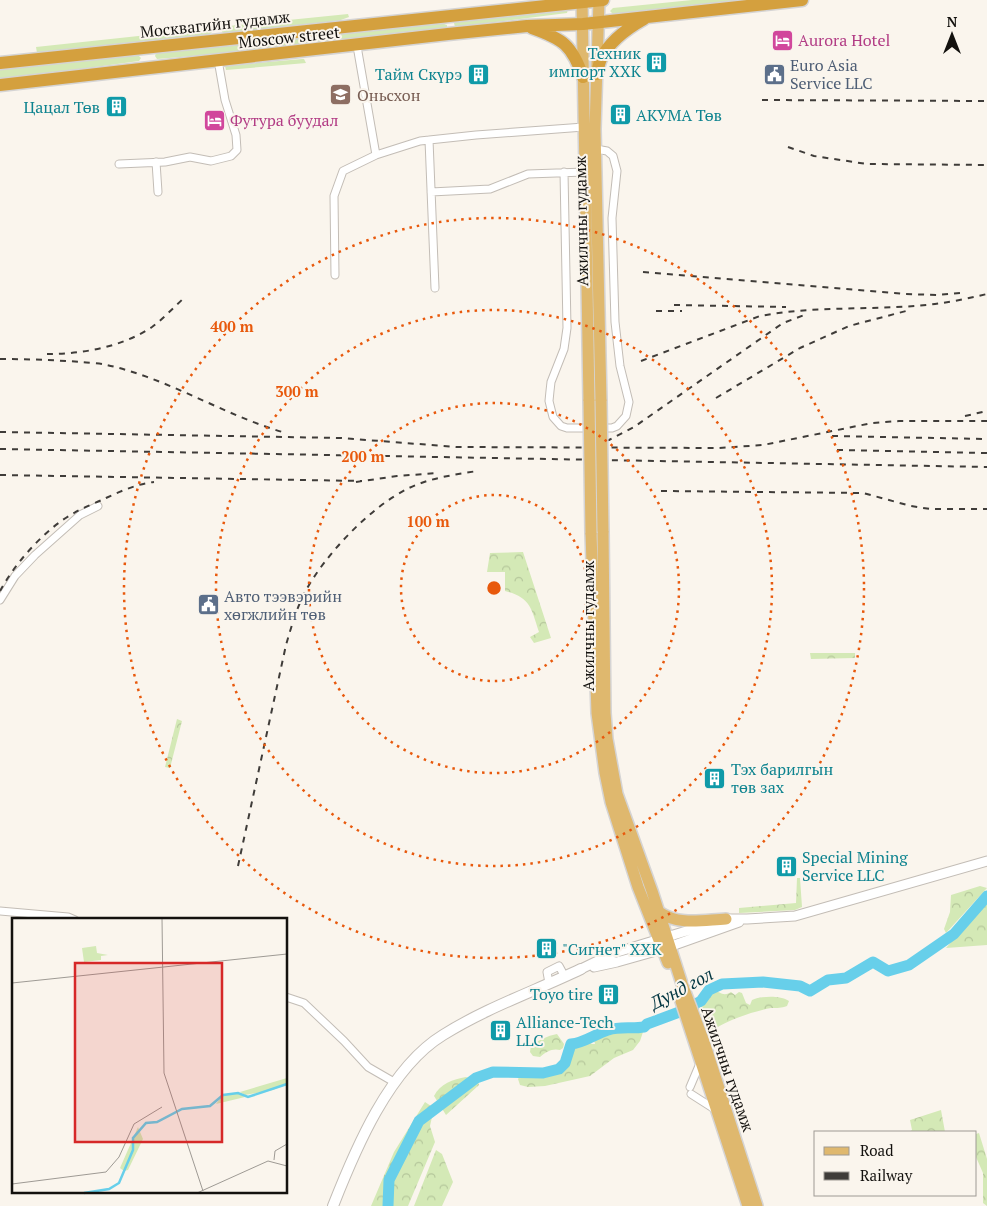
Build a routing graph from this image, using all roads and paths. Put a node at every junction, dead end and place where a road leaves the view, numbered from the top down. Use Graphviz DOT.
graph roads {
  1 [pos="533,0"];
  2 [pos="599,0"];
  3 [pos="603,0"];
  4 [pos="802,0"];
  5 [pos="582,1"];
  6 [pos="769,2"];
  7 [pos="520,9"];
  8 [pos="439,17"];
  9 [pos="648,17"];
  10 [pos="598,22"];
  11 [pos="582,24"];
  12 [pos="527,26"];
  13 [pos="448,34"];
  14 [pos="357,46"];
  15 [pos="146,47"];
  16 [pos="218,60"];
  17 [pos="0,63"];
  18 [pos="149,68"];
  19 [pos="597,74"];
  20 [pos="583,77"];
  21 [pos="0,86"];
  22 [pos="584,128"];
  23 [pos="429,140"];
  24 [pos="596,149"];
  25 [pos="376,155"];
  26 [pos="156,162"];
  27 [pos="119,164"];
  28 [pos="564,172"];
  29 [pos="585,172"];
  30 [pos="158,192"];
  31 [pos="431,192"];
  32 [pos="335,275"];
  33 [pos="435,288"];
  34 [pos="98,506"];
  35 [pos="0,600"];
  36 [pos="603,740"];
  37 [pos="987,861"];
  38 [pos="0,910"];
  39 [pos="659,912"];
  40 [pos="70,918"];
  41 [pos="726,919"];
  42 [pos="747,920"];
  43 [pos="665,943"];
  44 [pos="581,969"];
  45 [pos="288,998"];
  46 [pos="700,1044"];
  47 [pos="701,1060"];
  48 [pos="394,1082"];
  49 [pos="718,1111"];
  50 [pos="332,1206"];
  51 [pos="748,1206"];
  52 [pos="757,1206"];
  1 -- 7 [label="highway"];
  2 -- 3 [label="highway, Москвагийн гудамж"];
  2 -- 5 [label="highway, Москвагийн гудамж"];
  2 -- 10 [label="main road, Ажилчны гудамж"];
  4 -- 6 [label="highway, Moscow street"];
  5 -- 7 [label="highway, Москвагийн гудамж"];
  5 -- 11 [label="main road, Ажилчны гудамж"];
  6 -- 9 [label="highway, Moscow street"];
  7 -- 8 [label="highway, Москвагийн гудамж"];
  8 -- 13 [label="highway"];
  8 -- 15 [label="highway, Москвагийн гудамж"];
  9 -- 10 [label="highway, Moscow street"];
  9 -- 19 [label="highway"];
  10 -- 11 [label="highway, Moscow street"];
  10 -- 19 [label="main road, Ажилчны гудамж"];
  11 -- 12 [label="highway, Moscow street"];
  11 -- 20 [label="main road, Ажилчны гудамж"];
  12 -- 13 [label="highway, Moscow street"];
  12 -- 20 [label="highway"];
  13 -- 14 [label="highway, Moscow street"];
  14 -- 16 [label="highway, Moscow street"];
  14 -- 25 [label="street"];
  15 -- 17 [label="highway, Москвагийн гудамж"];
  15 -- 18 [label="highway"];
  16 -- 18 [label="highway, Moscow street"];
  16 -- 26 [label="street"];
  18 -- 21 [label="highway, Moscow street"];
  19 -- 24 [label="main road, Ажилчны гудамж"];
  20 -- 22 [label="main road, Ажилчны гудамж"];
  22 -- 23 [label="street"];
  22 -- 29 [label="main road, Ажилчны гудамж"];
  23 -- 25 [label="street"];
  23 -- 31 [label="street"];
  24 -- 28 [label="street"];
  24 -- 36 [label="main road, Ажилчны гудамж, bridge"];
  25 -- 32 [label="street"];
  26 -- 27 [label="street"];
  26 -- 30 [label="street"];
  28 -- 29 [label="street"];
  28 -- 31 [label="street"];
  29 -- 36 [label="main road, Ажилчны гудамж, bridge"];
  31 -- 33 [label="street"];
  34 -- 35 [label="street"];
  36 -- 39 [label="main road, Ажилчны гудамж"];
  36 -- 43 [label="main road, Ажилчны гудамж"];
  37 -- 42 [label="street"];
  38 -- 40 [label="street"];
  39 -- 41 [label="main road"];
  39 -- 43 [label="main road, Ажилчны гудамж"];
  41 -- 42 [label="street"];
  41 -- 43 [label="street"];
  42 -- 43 [label="street"];
  43 -- 44 [label="street"];
  43 -- 46 [label="main road, Ажилчны гудамж"];
  44 -- 48 [label="main road"];
  45 -- 48 [label="street"];
  46 -- 47 [label="main road, Ажилчны гудамж"];
  46 -- 52 [label="main road, Ажилчны гудамж"];
  47 -- 49 [label="main road, Ажилчны гудамж"];
  47 -- 49 [label="street"];
  48 -- 50 [label="main road"];
  49 -- 51 [label="main road, Ажилчны гудамж"];
}
